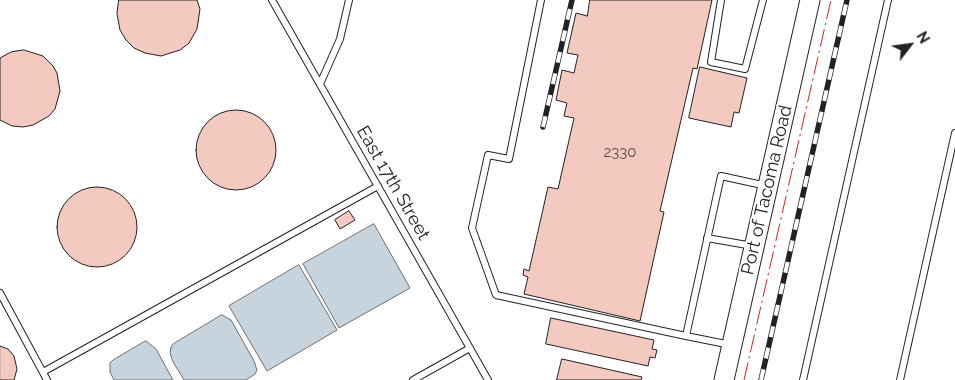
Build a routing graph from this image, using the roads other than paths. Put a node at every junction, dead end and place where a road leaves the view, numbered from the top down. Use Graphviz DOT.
graph roads {
  1 [pos="272,0"];
  2 [pos="349,0"];
  3 [pos="541,0"];
  4 [pos="721,0"];
  5 [pos="763,0"];
  6 [pos="809,0"];
  7 [pos="888,0"];
  8 [pos="320,84"];
  9 [pos="955,133"];
  10 [pos="378,186"];
  11 [pos="768,187"];
  12 [pos="707,238"];
  13 [pos="754,247"];
  14 [pos="0,293"];
  15 [pos="686,336"];
  16 [pos="732,345"];
  17 [pos="470,348"];
  18 [pos="43,372"];
  19 [pos="47,380"];
  20 [pos="413,380"];
  21 [pos="488,380"];
  22 [pos="724,380"];
  23 [pos="802,380"];
  24 [pos="900,380"];
  1 -- 8 [label="lane, East 17th Street"];
  2 -- 8 [label="lane"];
  3 -- 15 [label="lane"];
  4 -- 5 [label="lane"];
  6 -- 11 [label="main road, Port of Tacoma Road"];
  7 -- 23 [label="lane"];
  8 -- 10 [label="lane, East 17th Street"];
  9 -- 24 [label="lane"];
  10 -- 17 [label="lane, East 17th Street"];
  10 -- 18 [label="lane"];
  11 -- 12 [label="lane"];
  11 -- 13 [label="main road, Port of Tacoma Road"];
  12 -- 13 [label="lane"];
  12 -- 15 [label="lane"];
  13 -- 16 [label="main road, Port of Tacoma Road"];
  14 -- 18 [label="lane"];
  15 -- 16 [label="lane"];
  16 -- 22 [label="main road, Port of Tacoma Road"];
  17 -- 20 [label="lane"];
  17 -- 21 [label="lane, East 17th Street"];
  18 -- 19 [label="lane"];
}
